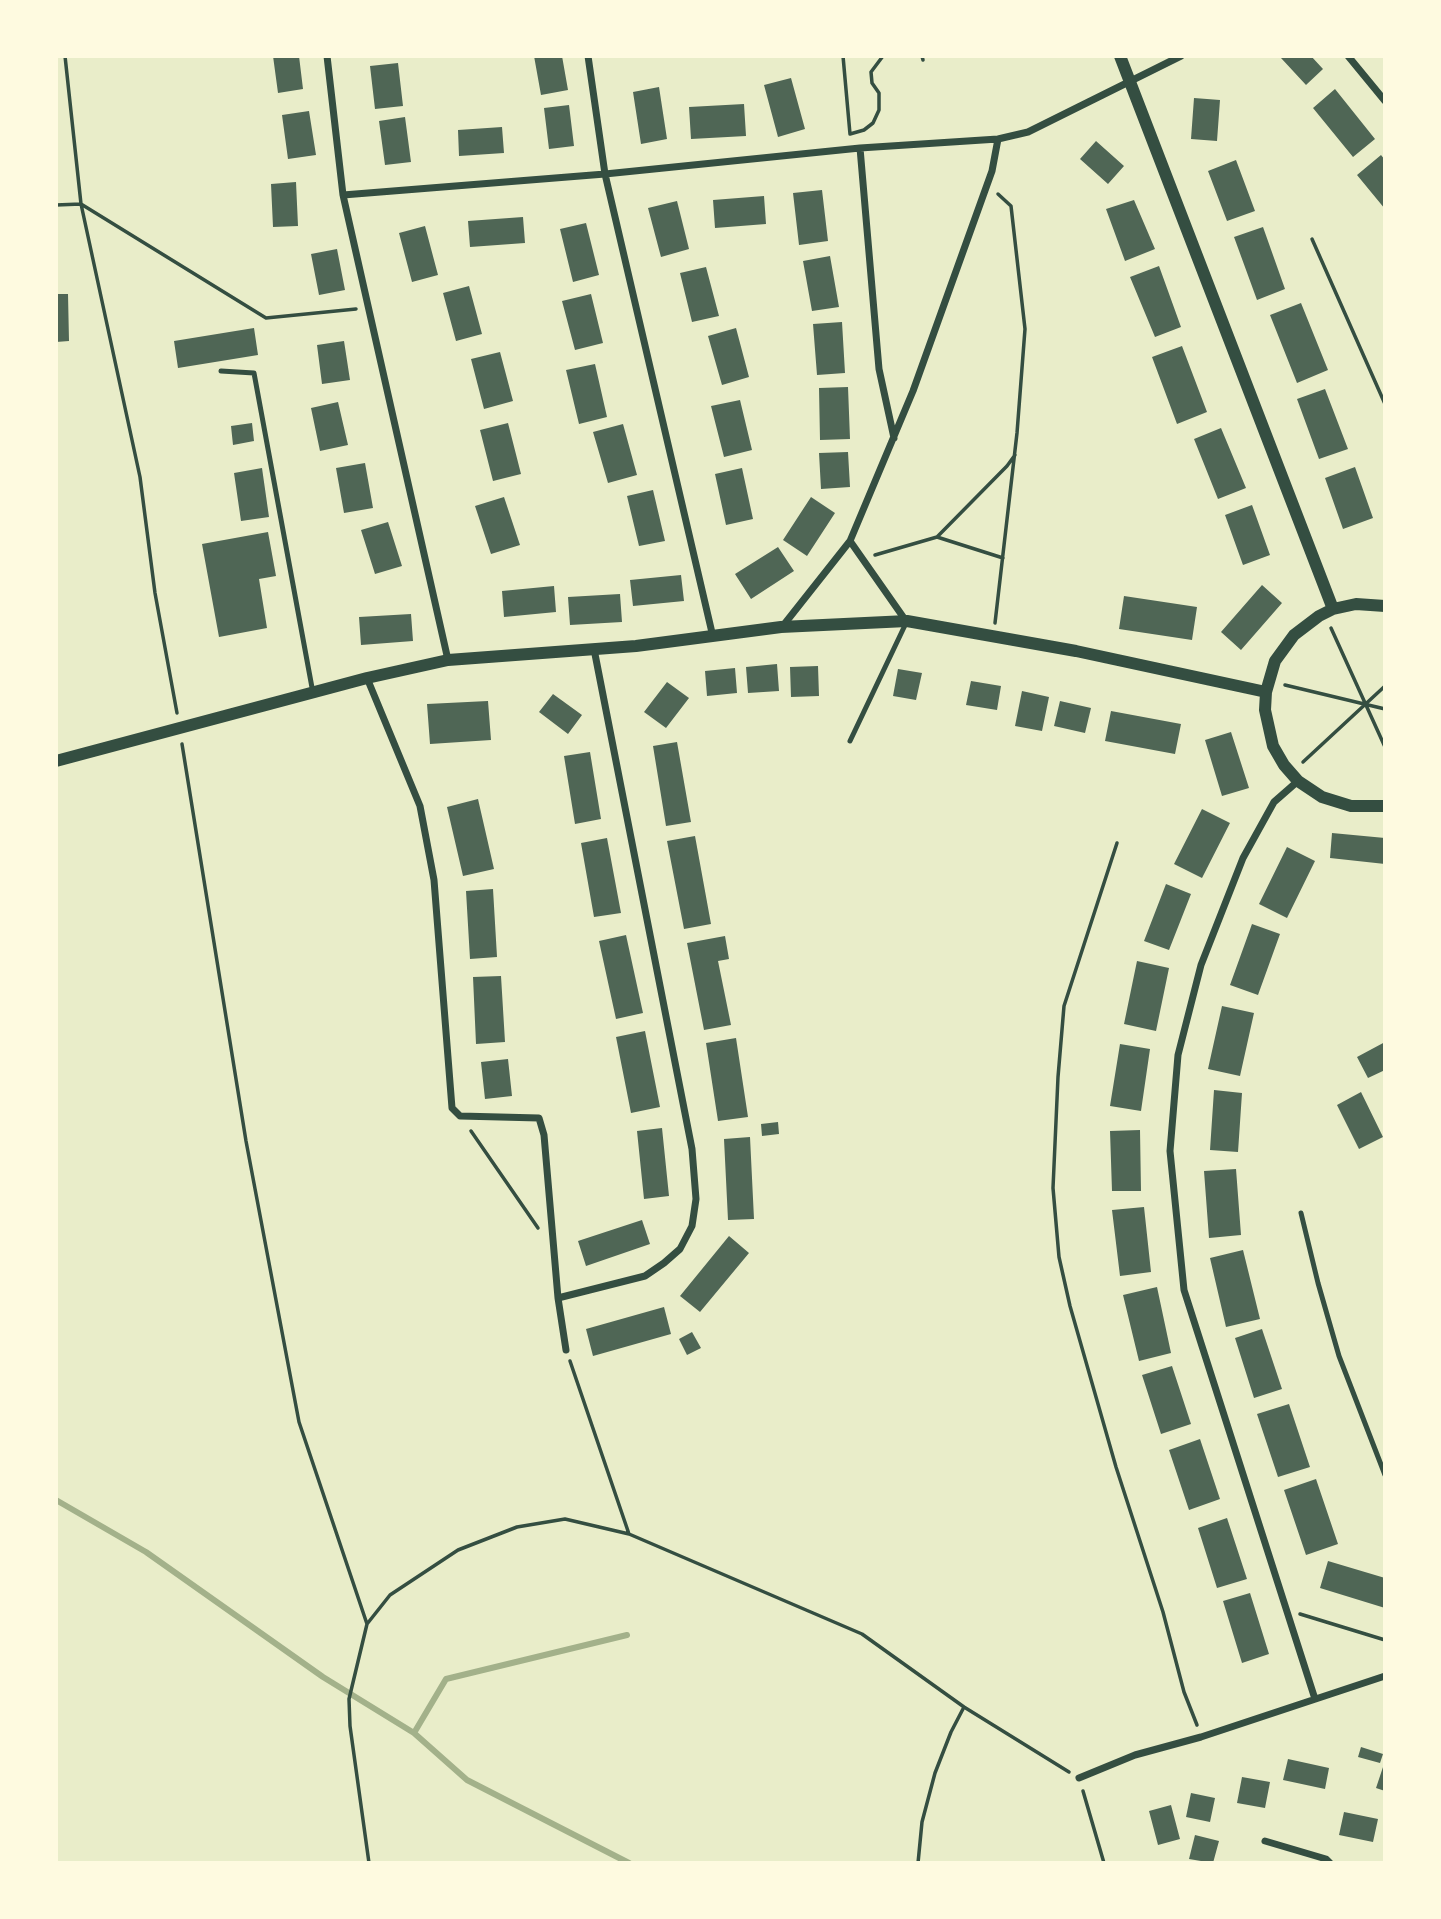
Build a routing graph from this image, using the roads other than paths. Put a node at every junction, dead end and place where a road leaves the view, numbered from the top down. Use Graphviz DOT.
graph roads {
  1 [pos="327,56"];
  2 [pos="588,56"];
  3 [pos="1121,56"];
  4 [pos="1181,56"];
  5 [pos="1348,56"];
  6 [pos="1130,82"];
  7 [pos="1385,101"];
  8 [pos="999,139"];
  9 [pos="856,149"];
  10 [pos="605,174"];
  11 [pos="343,195"];
  12 [pos="221,372"];
  13 [pos="894,439"];
  14 [pos="850,541"];
  15 [pos="1385,606"];
  16 [pos="1329,611"];
  17 [pos="907,621"];
  18 [pos="781,627"];
  19 [pos="713,638"];
  20 [pos="594,649"];
  21 [pos="448,660"];
  22 [pos="367,678"];
  23 [pos="1268,687"];
  24 [pos="313,693"];
  25 [pos="850,741"];
  26 [pos="56,761"];
  27 [pos="1294,777"];
  28 [pos="1385,806"];
  29 [pos="1301,1213"];
  30 [pos="558,1297"];
  31 [pos="566,1350"];
  32 [pos="1385,1475"];
  33 [pos="1385,1676"];
  34 [pos="1315,1699"];
  35 [pos="1079,1777"];
  36 [pos="1265,1840"];
  37 [pos="1330,1863"];
  1 -- 11 [label="street"];
  2 -- 10 [label="street"];
  3 -- 6 [label="street"];
  4 -- 6 [label="street"];
  5 -- 7 [label="street"];
  6 -- 8 [label="street"];
  6 -- 16 [label="street"];
  8 -- 9 [label="street"];
  8 -- 13 [label="street"];
  9 -- 10 [label="street"];
  9 -- 13 [label="street"];
  10 -- 11 [label="street"];
  10 -- 19 [label="street"];
  11 -- 21 [label="street"];
  12 -- 24 [label="lane"];
  13 -- 14 [label="street"];
  14 -- 17 [label="street"];
  14 -- 18 [label="street"];
  15 -- 16 [label="street"];
  16 -- 23 [label="street"];
  17 -- 18 [label="street"];
  17 -- 23 [label="street"];
  17 -- 25 [label="lane"];
  18 -- 19 [label="street"];
  19 -- 20 [label="street"];
  20 -- 21 [label="street"];
  20 -- 30 [label="street"];
  21 -- 22 [label="street"];
  22 -- 24 [label="street"];
  22 -- 30 [label="street"];
  23 -- 27 [label="street"];
  24 -- 26 [label="street"];
  27 -- 28 [label="street"];
  27 -- 34 [label="street"];
  29 -- 32 [label="lane"];
  30 -- 31 [label="street"];
  33 -- 34 [label="street"];
  34 -- 35 [label="street"];
  36 -- 37 [label="street"];
}
